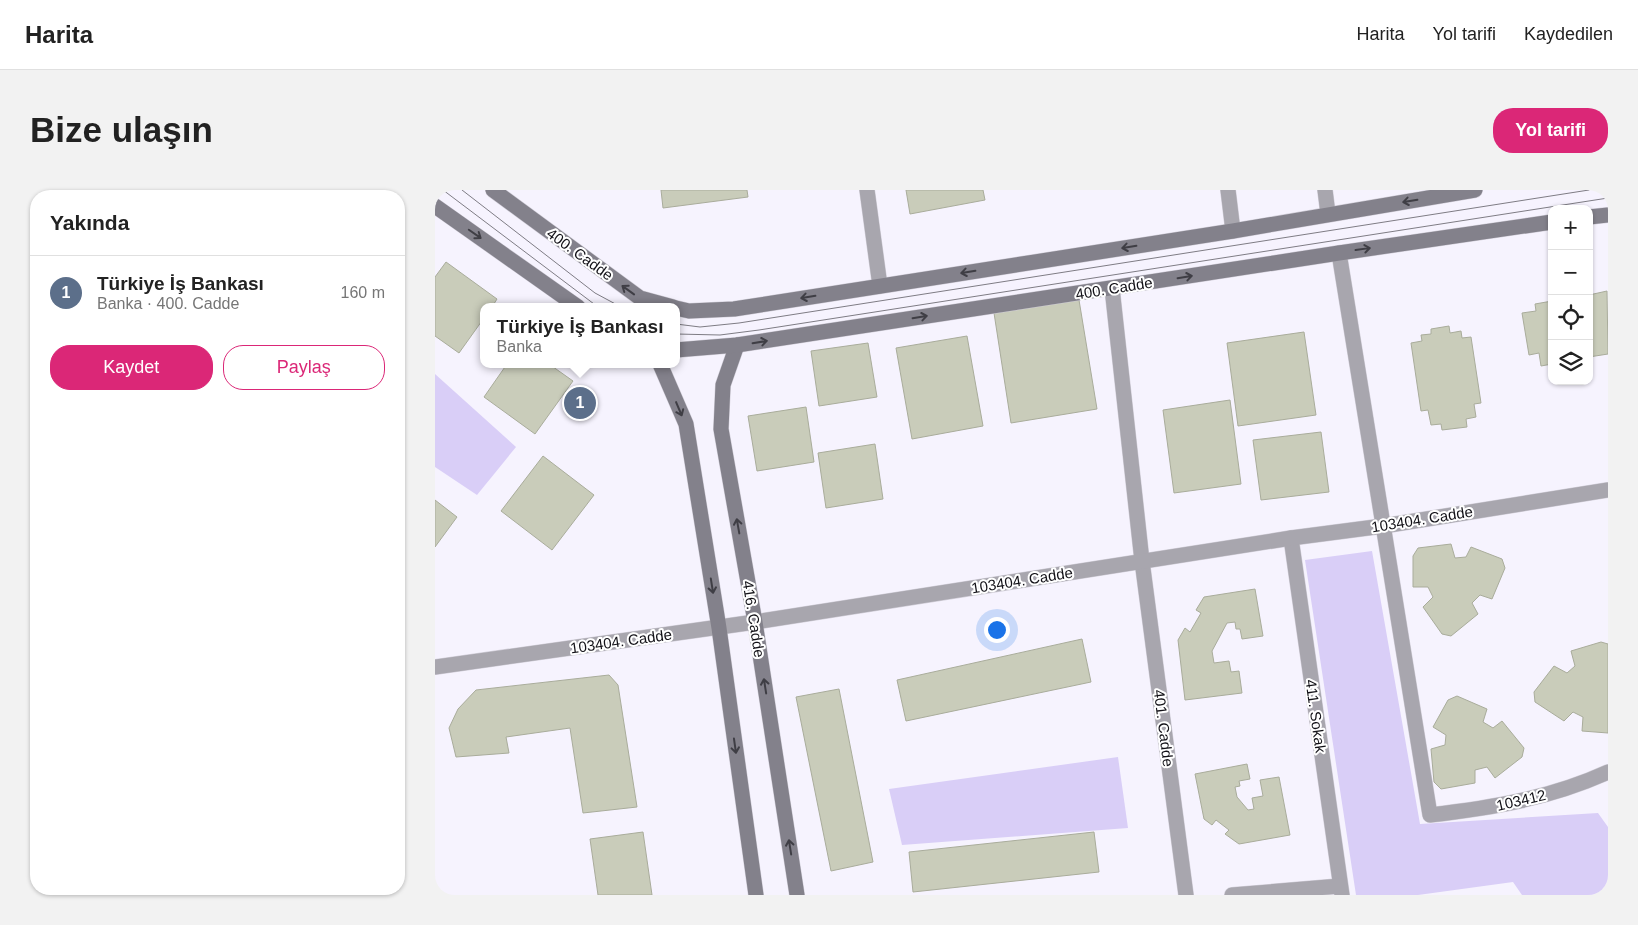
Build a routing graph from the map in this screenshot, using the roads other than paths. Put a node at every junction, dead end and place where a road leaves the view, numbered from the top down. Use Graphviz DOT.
graph roads {
  1 [pos="493,190"];
  2 [pos="867,190"];
  3 [pos="1229,190"];
  4 [pos="1325,190"];
  5 [pos="1475,190"];
  6 [pos="435,206"];
  7 [pos="1328,214"];
  8 [pos="1608,215"];
  9 [pos="1593,217"];
  10 [pos="1548,223"];
  11 [pos="1233,231"];
  12 [pos="1339,253"];
  13 [pos="880,286"];
  14 [pos="1112,288"];
  15 [pos="572,303"];
  16 [pos="659,303"];
  17 [pos="680,308"];
  18 [pos="737,345"];
  19 [pos="680,350"];
  20 [pos="662,368"];
  21 [pos="1608,490"];
  22 [pos="1383,526"];
  23 [pos="1291,538"];
  24 [pos="1143,562"];
  25 [pos="755,622"];
  26 [pos="719,628"];
  27 [pos="435,667"];
  28 [pos="1606,776"];
  29 [pos="1341,890"];
  30 [pos="755,895"];
  31 [pos="797,895"];
  32 [pos="1186,895"];
  33 [pos="1232,895"];
  16 -- 1 [label="main road, 400. Cadde, one-way"];
  2 -- 13 [label="street"];
  3 -- 11 [label="street"];
  4 -- 7 [label="street"];
  5 -- 7 [label="main road, 400. Cadde, one-way"];
  6 -- 15 [label="main road, one-way"];
  7 -- 11 [label="main road, 400. Cadde"];
  8 -- 9 [label="main road"];
  12 -- 10 [label="main road, 400. Cadde, one-way"];
  11 -- 13 [label="main road, 400. Cadde, one-way"];
  14 -- 12 [label="main road, 400. Cadde, one-way"];
  12 -- 22 [label="street"];
  13 -- 17 [label="main road, 400. Cadde, one-way"];
  18 -- 14 [label="main road, 400. Cadde, one-way"];
  14 -- 24 [label="street, 401. Cadde"];
  18 -- 19 [label="main road, 400. Cadde"];
  25 -- 18 [label="main road, 416. Cadde, one-way"];
  20 -- 26 [label="main road, one-way"];
  21 -- 22 [label="street, 103404. Cadde"];
  22 -- 23 [label="street, 103404. Cadde"];
  22 -- 28 [label="street, 103412"];
  23 -- 24 [label="street, 103404. Cadde"];
  23 -- 29 [label="street, 411. Sokak"];
  24 -- 25 [label="street, 103404. Cadde"];
  24 -- 32 [label="street, 401. Cadde"];
  25 -- 26 [label="street, 103404. Cadde"];
  31 -- 25 [label="main road, 416. Cadde, one-way"];
  26 -- 27 [label="street, 103404. Cadde"];
  26 -- 30 [label="main road, one-way"];
  29 -- 33 [label="street"];
}
